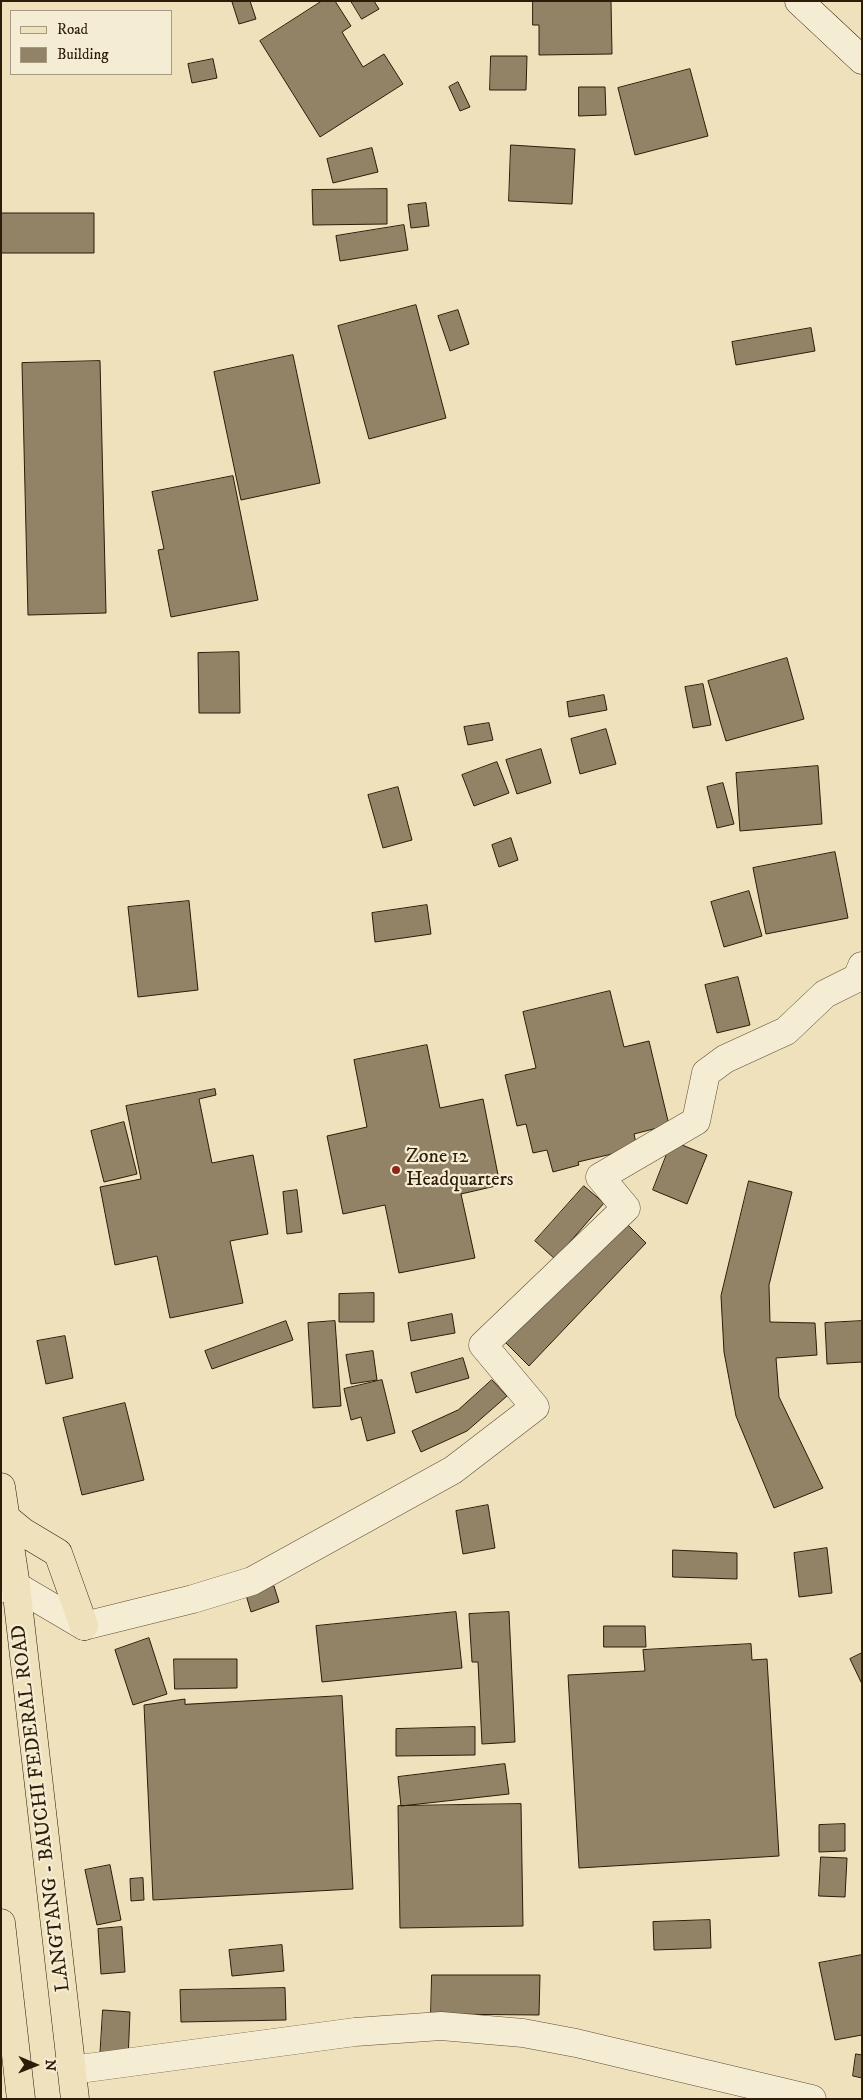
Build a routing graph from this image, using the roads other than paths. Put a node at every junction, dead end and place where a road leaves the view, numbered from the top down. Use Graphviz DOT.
graph roads {
  1 [pos="799,1"];
  2 [pos="862,60"];
  3 [pos="862,966"];
  4 [pos="1,1487"];
  5 [pos="6,1518"];
  6 [pos="8,1587"];
  7 [pos="84,1626"];
  8 [pos="1,1924"];
  9 [pos="72,2070"];
  10 [pos="21,2099"];
  11 [pos="75,2099"];
  12 [pos="812,2099"];
  1 -- 2 [label="street"];
  3 -- 7 [label="street"];
  4 -- 5 [label="main road, LANGTANG - BAUCHI FEDERAL ROAD"];
  5 -- 6 [label="main road, LANGTANG - BAUCHI FEDERAL ROAD"];
  5 -- 7 [label="main road"];
  6 -- 7 [label="street"];
  6 -- 9 [label="main road, LANGTANG - BAUCHI FEDERAL ROAD"];
  8 -- 10 [label="main road"];
  9 -- 11 [label="main road, LANGTANG - BAUCHI FEDERAL ROAD"];
  9 -- 12 [label="street"];
}
